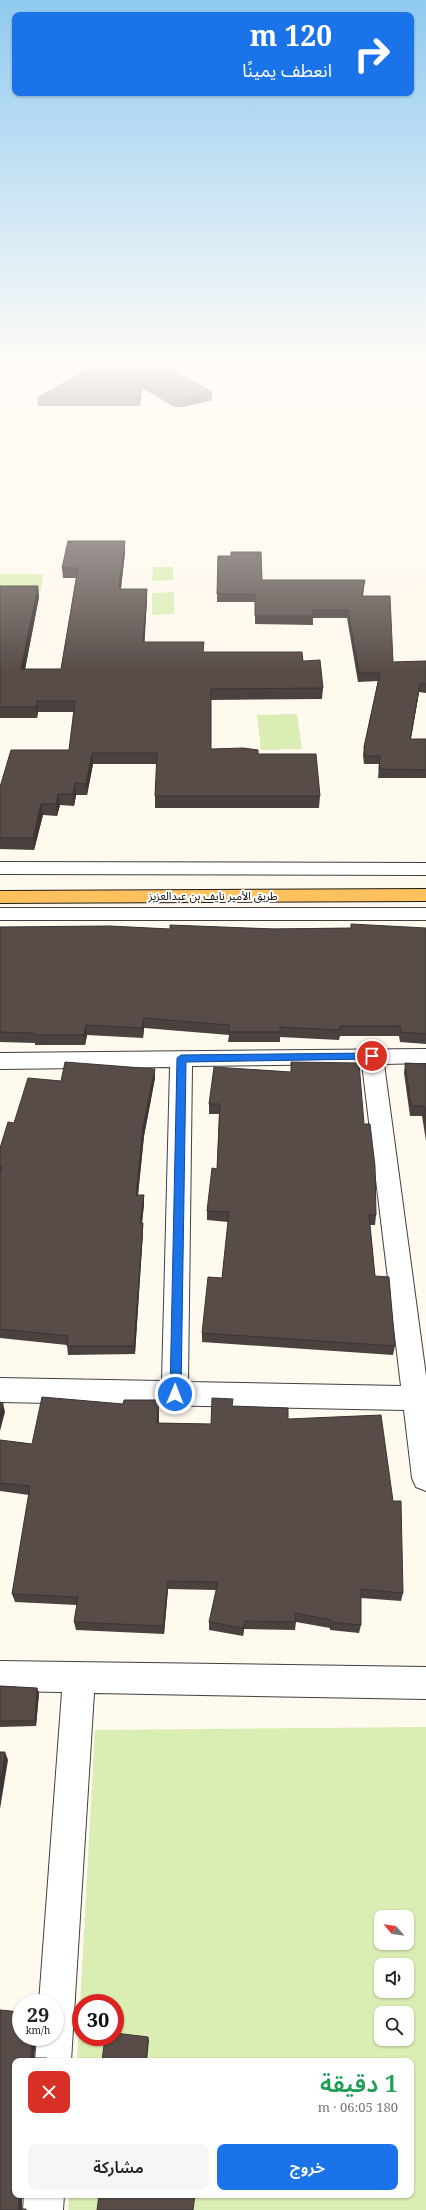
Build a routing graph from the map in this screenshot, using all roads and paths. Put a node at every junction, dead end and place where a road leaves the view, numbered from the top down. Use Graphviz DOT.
graph roads {
  1 [pos="0,868"];
  2 [pos="426,868"];
  3 [pos="426,883"];
  4 [pos="0,884"];
  5 [pos="426,895"];
  6 [pos="0,897"];
  7 [pos="0,914"];
  8 [pos="426,914"];
  9 [pos="372,1056"];
  10 [pos="426,1056"];
  11 [pos="181,1058"];
  12 [pos="0,1061"];
  13 [pos="0,1390"];
  14 [pos="175,1394"];
  15 [pos="416,1398"];
  16 [pos="426,1478"];
  17 [pos="0,1676"];
  18 [pos="79,1678"];
  19 [pos="426,1683"];
  20 [pos="58,1994"];
  21 [pos="54,2046"];
  22 [pos="53,2058"];
  23 [pos="44,2198"];
  24 [pos="43,2210"];
  1 -- 2 [label="street"];
  3 -- 4 [label="main road, طريق الأمير نايف بن عبدالعزيز"];
  5 -- 6 [label="main road, طريق الأمير نايف بن عبدالعزيز"];
  7 -- 8 [label="street"];
  9 -- 10 [label="street"];
  9 -- 11 [label="street"];
  9 -- 15 [label="street"];
  11 -- 12 [label="street"];
  11 -- 14 [label="street"];
  13 -- 14 [label="street"];
  14 -- 15 [label="street"];
  15 -- 16 [label="street"];
  17 -- 18 [label="street"];
  18 -- 19 [label="street"];
  18 -- 20 [label="street"];
  21 -- 22 [label="street"];
  23 -- 24 [label="street"];
}
